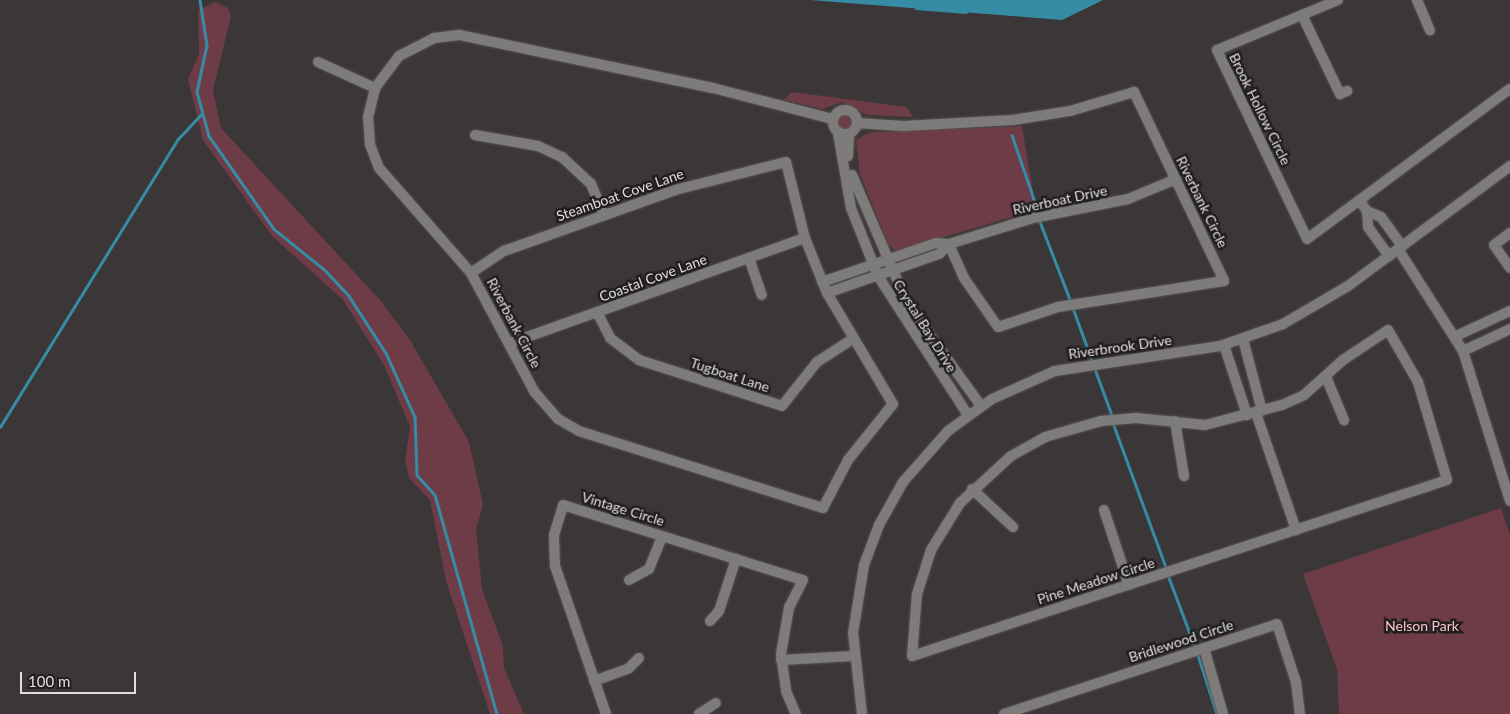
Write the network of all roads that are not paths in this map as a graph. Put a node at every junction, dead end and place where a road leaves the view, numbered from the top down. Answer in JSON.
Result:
{"nodes":[{"id":1,"x":1338,"y":0,"type":"edge"},
{"id":2,"x":1417,"y":0,"type":"edge"},
{"id":3,"x":1302,"y":15,"type":"junction"},
{"id":4,"x":1430,"y":30,"type":"dead end"},
{"id":5,"x":318,"y":62,"type":"dead end"},
{"id":6,"x":375,"y":88,"type":"junction"},
{"id":7,"x":1510,"y":89,"type":"edge"},
{"id":8,"x":1347,"y":91,"type":"dead end"},
{"id":9,"x":833,"y":119,"type":"junction"},
{"id":10,"x":857,"y":123,"type":"junction"},
{"id":11,"x":838,"y":132,"type":"junction"},
{"id":12,"x":849,"y":134,"type":"junction"},
{"id":13,"x":475,"y":135,"type":"dead end"},
{"id":14,"x":786,"y":162,"type":"joint"},
{"id":15,"x":1510,"y":166,"type":"edge"},
{"id":16,"x":1176,"y":179,"type":"junction"},
{"id":17,"x":1359,"y":200,"type":"junction"},
{"id":18,"x":1367,"y":212,"type":"junction"},
{"id":19,"x":604,"y":215,"type":"junction"},
{"id":20,"x":1510,"y":233,"type":"edge"},
{"id":21,"x":805,"y":238,"type":"junction"},
{"id":22,"x":949,"y":244,"type":"junction"},
{"id":23,"x":1396,"y":250,"type":"junction"},
{"id":24,"x":749,"y":258,"type":"junction"},
{"id":25,"x":885,"y":260,"type":"junction"},
{"id":26,"x":873,"y":264,"type":"junction"},
{"id":27,"x":1510,"y":268,"type":"edge"},
{"id":28,"x":890,"y":272,"type":"junction"},
{"id":29,"x":471,"y":273,"type":"junction"},
{"id":30,"x":878,"y":276,"type":"junction"},
{"id":31,"x":822,"y":282,"type":"junction"},
{"id":32,"x":827,"y":293,"type":"junction"},
{"id":33,"x":762,"y":296,"type":"dead end"},
{"id":34,"x":1510,"y":311,"type":"edge"},
{"id":35,"x":597,"y":312,"type":"junction"},
{"id":36,"x":1510,"y":329,"type":"edge"},
{"id":37,"x":1456,"y":336,"type":"junction"},
{"id":38,"x":1243,"y":339,"type":"junction"},
{"id":39,"x":851,"y":340,"type":"junction"},
{"id":40,"x":510,"y":344,"type":"junction"},
{"id":41,"x":1224,"y":345,"type":"junction"},
{"id":42,"x":1463,"y":351,"type":"junction"},
{"id":43,"x":1326,"y":377,"type":"junction"},
{"id":44,"x":1256,"y":390,"type":"junction"},
{"id":45,"x":1242,"y":393,"type":"junction"},
{"id":46,"x":981,"y":406,"type":"junction"},
{"id":47,"x":1255,"y":413,"type":"junction"},
{"id":48,"x":968,"y":415,"type":"junction"},
{"id":49,"x":1344,"y":420,"type":"dead end"},
{"id":50,"x":1176,"y":422,"type":"junction"},
{"id":51,"x":1184,"y":476,"type":"dead end"},
{"id":52,"x":972,"y":489,"type":"junction"},
{"id":53,"x":1510,"y":501,"type":"edge"},
{"id":54,"x":1104,"y":510,"type":"dead end"},
{"id":55,"x":1013,"y":527,"type":"dead end"},
{"id":56,"x":1296,"y":530,"type":"junction"},
{"id":57,"x":662,"y":536,"type":"junction"},
{"id":58,"x":736,"y":559,"type":"junction"},
{"id":59,"x":629,"y":580,"type":"dead end"},
{"id":60,"x":1129,"y":585,"type":"junction"},
{"id":61,"x":710,"y":622,"type":"dead end"},
{"id":62,"x":1204,"y":648,"type":"junction"},
{"id":63,"x":854,"y":656,"type":"junction"},
{"id":64,"x":639,"y":658,"type":"dead end"},
{"id":65,"x":781,"y":660,"type":"junction"},
{"id":66,"x":594,"y":681,"type":"junction"},
{"id":67,"x":716,"y":703,"type":"dead end"},
{"id":68,"x":606,"y":714,"type":"edge"},
{"id":69,"x":699,"y":714,"type":"edge"},
{"id":70,"x":796,"y":714,"type":"edge"},
{"id":71,"x":862,"y":714,"type":"edge"},
{"id":72,"x":1004,"y":714,"type":"edge"},
{"id":73,"x":1223,"y":714,"type":"edge"},
{"id":74,"x":1300,"y":714,"type":"edge"}],
"edges":[{"from":1,"to":3,"type":"street","name":"Brook Hollow Circle"},
{"from":2,"to":4,"type":"street"},
{"from":3,"to":8,"type":"street"},
{"from":3,"to":17,"type":"street","name":"Brook Hollow Circle"},
{"from":5,"to":6,"type":"street"},
{"from":6,"to":9,"type":"street","name":"Riverbank Circle"},
{"from":6,"to":29,"type":"street","name":"Riverbank Circle"},
{"from":7,"to":17,"type":"street","name":"Brook Hollow Circle"},
{"from":9,"to":10,"type":"street"},
{"from":9,"to":11,"type":"street","name":"Crystal Bay Drive"},
{"from":10,"to":12,"type":"street"},
{"from":10,"to":16,"type":"street","name":"Riverbank Circle"},
{"from":11,"to":12,"type":"street"},
{"from":11,"to":26,"type":"street","name":"Crystal Bay Drive"},
{"from":12,"to":25,"type":"street","name":"Crystal Bay Drive"},
{"from":13,"to":19,"type":"street"},
{"from":14,"to":19,"type":"street","name":"Steamboat Cove Lane"},
{"from":14,"to":21,"type":"street","name":"Riverbank Circle"},
{"from":15,"to":23,"type":"street","name":"Riverbrook Drive"},
{"from":16,"to":22,"type":"street","name":"Riverboat Drive"},
{"from":16,"to":22,"type":"street","name":"Riverbank Circle"},
{"from":17,"to":18,"type":"street"},
{"from":18,"to":23,"type":"street"},
{"from":18,"to":23,"type":"street"},
{"from":19,"to":29,"type":"street","name":"Steamboat Cove Lane"},
{"from":20,"to":27,"type":"street"},
{"from":21,"to":24,"type":"street","name":"Coastal Cove Lane"},
{"from":21,"to":31,"type":"street","name":"Riverbank Circle"},
{"from":22,"to":25,"type":"street"},
{"from":22,"to":28,"type":"street"},
{"from":23,"to":37,"type":"street"},
{"from":23,"to":38,"type":"street","name":"Riverbrook Drive"},
{"from":24,"to":33,"type":"street"},
{"from":24,"to":35,"type":"street","name":"Coastal Cove Lane"},
{"from":25,"to":26,"type":"street"},
{"from":25,"to":28,"type":"street","name":"Crystal Bay Drive"},
{"from":26,"to":30,"type":"street","name":"Crystal Bay Drive"},
{"from":26,"to":31,"type":"street"},
{"from":28,"to":30,"type":"street"},
{"from":28,"to":46,"type":"street","name":"Crystal Bay Drive"},
{"from":29,"to":40,"type":"street","name":"Riverbank Circle"},
{"from":30,"to":32,"type":"street"},
{"from":30,"to":48,"type":"street","name":"Crystal Bay Drive"},
{"from":31,"to":32,"type":"street","name":"Riverbank Circle"},
{"from":32,"to":39,"type":"street","name":"Riverbank Circle"},
{"from":34,"to":37,"type":"street"},
{"from":35,"to":39,"type":"street","name":"Tugboat Lane"},
{"from":35,"to":40,"type":"street","name":"Coastal Cove Lane"},
{"from":36,"to":42,"type":"street"},
{"from":37,"to":42,"type":"street"},
{"from":38,"to":41,"type":"street","name":"Riverbrook Drive"},
{"from":38,"to":44,"type":"street"},
{"from":39,"to":40,"type":"street","name":"Riverbank Circle"},
{"from":41,"to":45,"type":"street"},
{"from":41,"to":46,"type":"street","name":"Riverbrook Drive"},
{"from":42,"to":53,"type":"street"},
{"from":43,"to":47,"type":"street","name":"Pine Meadow Circle"},
{"from":43,"to":49,"type":"street"},
{"from":43,"to":56,"type":"street","name":"Pine Meadow Circle"},
{"from":44,"to":45,"type":"street"},
{"from":44,"to":47,"type":"street"},
{"from":45,"to":47,"type":"street"},
{"from":46,"to":48,"type":"street","name":"Riverbrook Drive"},
{"from":47,"to":50,"type":"street","name":"Pine Meadow Circle"},
{"from":47,"to":56,"type":"street"},
{"from":48,"to":63,"type":"street","name":"Riverbrook Drive"},
{"from":50,"to":51,"type":"street"},
{"from":50,"to":52,"type":"street","name":"Pine Meadow Circle"},
{"from":52,"to":55,"type":"street"},
{"from":52,"to":60,"type":"street","name":"Pine Meadow Circle"},
{"from":54,"to":60,"type":"street"},
{"from":56,"to":60,"type":"street","name":"Pine Meadow Circle"},
{"from":57,"to":58,"type":"street","name":"Vintage Circle"},
{"from":57,"to":59,"type":"street"},
{"from":57,"to":66,"type":"street","name":"Vintage Circle"},
{"from":58,"to":61,"type":"street"},
{"from":58,"to":65,"type":"street","name":"Vintage Circle"},
{"from":62,"to":72,"type":"street","name":"Bridlewood Circle"},
{"from":62,"to":73,"type":"street"},
{"from":62,"to":74,"type":"street","name":"Bridlewood Circle"},
{"from":63,"to":65,"type":"street"},
{"from":63,"to":71,"type":"street","name":"Riverbrook Drive"},
{"from":64,"to":66,"type":"street"},
{"from":65,"to":70,"type":"street","name":"Vintage Circle"},
{"from":66,"to":68,"type":"street","name":"Vintage Circle"},
{"from":67,"to":69,"type":"street"}]}
